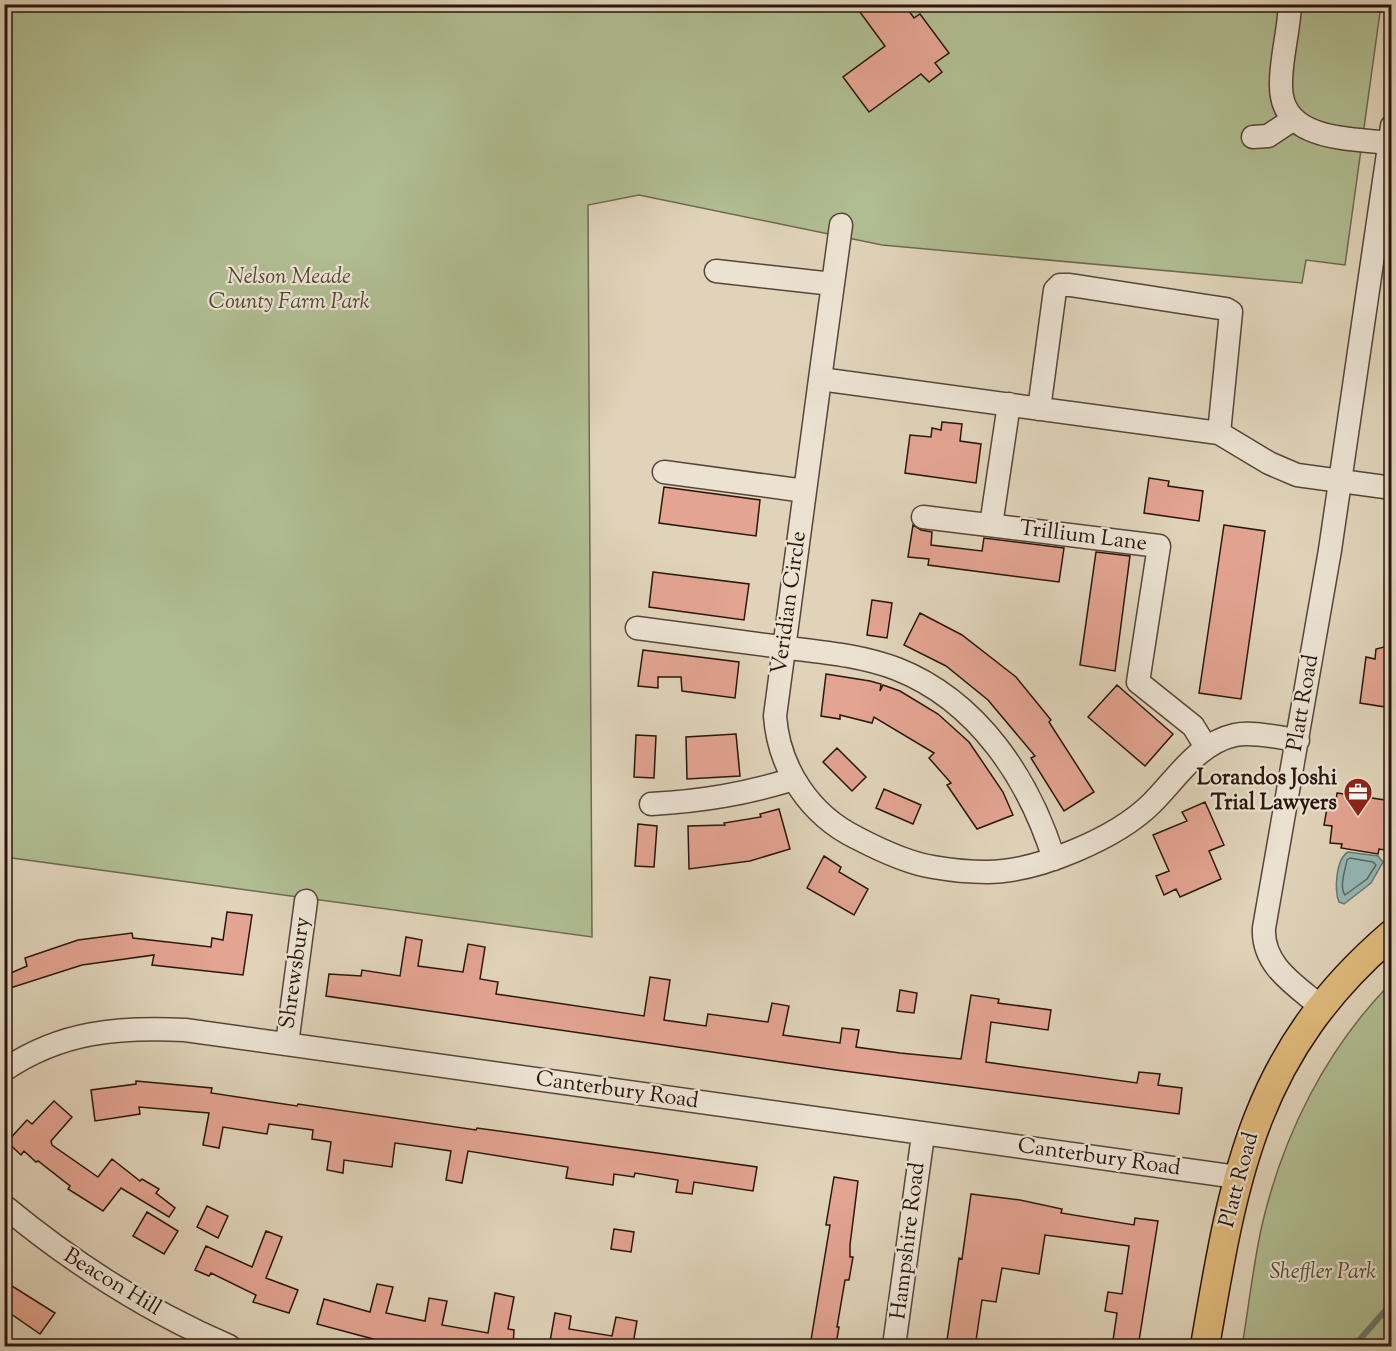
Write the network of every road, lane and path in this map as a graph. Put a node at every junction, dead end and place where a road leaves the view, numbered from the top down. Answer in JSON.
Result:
{"nodes":[{"id":1,"x":1290,"y":4,"type":"edge"},
{"id":2,"x":1292,"y":120,"type":"junction"},
{"id":3,"x":1390,"y":134,"type":"edge"},
{"id":4,"x":1253,"y":137,"type":"dead end"},
{"id":5,"x":842,"y":225,"type":"dead end"},
{"id":6,"x":1382,"y":265,"type":"edge"},
{"id":7,"x":716,"y":271,"type":"dead end"},
{"id":8,"x":833,"y":284,"type":"junction"},
{"id":9,"x":820,"y":379,"type":"junction"},
{"id":10,"x":1009,"y":404,"type":"junction"},
{"id":11,"x":1039,"y":409,"type":"junction"},
{"id":12,"x":1219,"y":433,"type":"junction"},
{"id":13,"x":664,"y":472,"type":"dead end"},
{"id":14,"x":1339,"y":482,"type":"junction"},
{"id":15,"x":1392,"y":488,"type":"edge"},
{"id":16,"x":805,"y":491,"type":"junction"},
{"id":17,"x":924,"y":517,"type":"dead end"},
{"id":18,"x":991,"y":525,"type":"junction"},
{"id":19,"x":637,"y":628,"type":"dead end"},
{"id":20,"x":783,"y":647,"type":"junction"},
{"id":21,"x":1298,"y":740,"type":"junction"},
{"id":22,"x":1206,"y":747,"type":"junction"},
{"id":23,"x":794,"y":779,"type":"junction"},
{"id":24,"x":651,"y":804,"type":"dead end"},
{"id":25,"x":1054,"y":859,"type":"junction"},
{"id":26,"x":306,"y":901,"type":"dead end"},
{"id":27,"x":1392,"y":934,"type":"edge"},
{"id":28,"x":1320,"y":1006,"type":"junction"},
{"id":29,"x":287,"y":1044,"type":"junction"},
{"id":30,"x":4,"y":1070,"type":"edge"},
{"id":31,"x":923,"y":1135,"type":"junction"},
{"id":32,"x":1237,"y":1177,"type":"junction"},
{"id":33,"x":4,"y":1206,"type":"edge"},
{"id":34,"x":229,"y":1347,"type":"edge"},
{"id":35,"x":894,"y":1347,"type":"edge"},
{"id":36,"x":1205,"y":1347,"type":"edge"}],
"edges":[{"from":1,"to":2,"type":"street"},
{"from":2,"to":3,"type":"street"},
{"from":2,"to":4,"type":"street"},
{"from":3,"to":6,"type":"street","name":"Platt Road"},
{"from":5,"to":8,"type":"street","name":"Veridian Circle"},
{"from":6,"to":14,"type":"street","name":"Platt Road"},
{"from":7,"to":8,"type":"street"},
{"from":8,"to":9,"type":"street","name":"Veridian Circle"},
{"from":9,"to":10,"type":"street"},
{"from":9,"to":16,"type":"street","name":"Veridian Circle"},
{"from":10,"to":11,"type":"street"},
{"from":10,"to":18,"type":"street","name":"Trillium Lane"},
{"from":11,"to":12,"type":"street"},
{"from":11,"to":12,"type":"street"},
{"from":12,"to":14,"type":"street"},
{"from":13,"to":16,"type":"street"},
{"from":14,"to":15,"type":"street"},
{"from":14,"to":21,"type":"street","name":"Platt Road"},
{"from":16,"to":20,"type":"street","name":"Veridian Circle"},
{"from":17,"to":18,"type":"street","name":"Trillium Lane"},
{"from":18,"to":22,"type":"street","name":"Trillium Lane"},
{"from":19,"to":20,"type":"street"},
{"from":20,"to":23,"type":"street","name":"Veridian Circle"},
{"from":20,"to":25,"type":"street"},
{"from":21,"to":22,"type":"street","name":"Veridian Circle"},
{"from":21,"to":28,"type":"street","name":"Platt Road"},
{"from":22,"to":25,"type":"street","name":"Veridian Circle"},
{"from":23,"to":24,"type":"street"},
{"from":23,"to":25,"type":"street","name":"Veridian Circle"},
{"from":26,"to":29,"type":"street","name":"Shrewsbury"},
{"from":27,"to":28,"type":"main road"},
{"from":28,"to":32,"type":"main road","name":"Platt Road"},
{"from":29,"to":30,"type":"street","name":"Canterbury Road"},
{"from":29,"to":31,"type":"street","name":"Canterbury Road"},
{"from":31,"to":32,"type":"street","name":"Canterbury Road"},
{"from":31,"to":35,"type":"street","name":"Hampshire Road"},
{"from":32,"to":36,"type":"main road","name":"Platt Road"},
{"from":33,"to":34,"type":"street","name":"Beacon Hill"}]}
